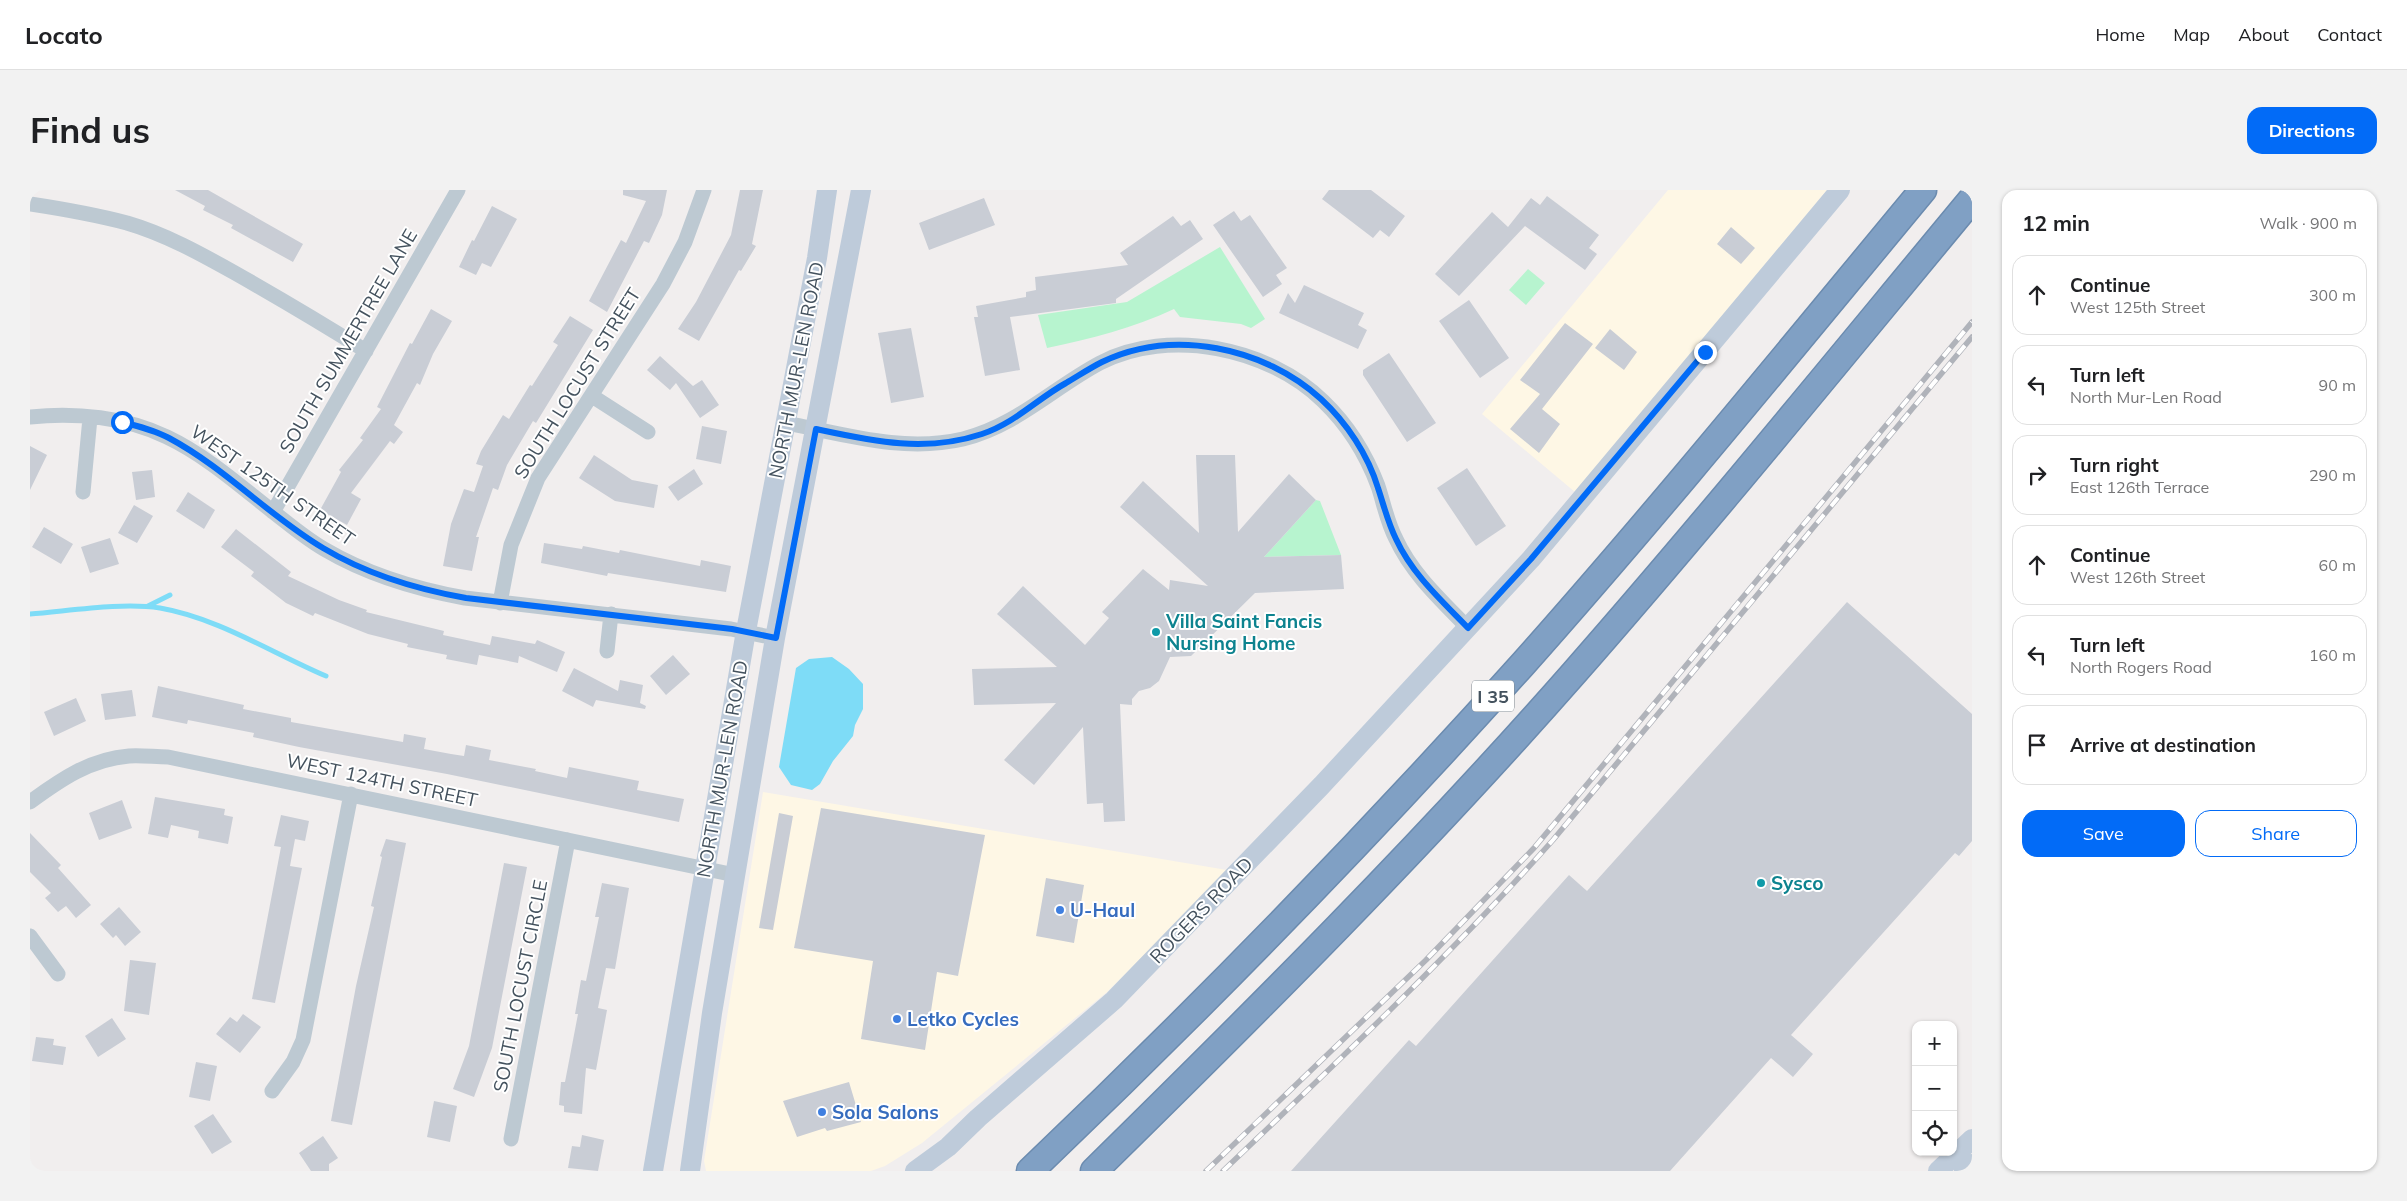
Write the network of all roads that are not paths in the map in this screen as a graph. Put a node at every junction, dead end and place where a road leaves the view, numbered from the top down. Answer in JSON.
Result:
{"nodes":[{"id":1,"x":458,"y":190,"type":"edge"},
{"id":2,"x":704,"y":190,"type":"edge"},
{"id":3,"x":827,"y":190,"type":"edge"},
{"id":4,"x":861,"y":190,"type":"edge"},
{"id":5,"x":1840,"y":190,"type":"edge"},
{"id":6,"x":1923,"y":190,"type":"edge"},
{"id":7,"x":1972,"y":199,"type":"edge"},
{"id":8,"x":30,"y":204,"type":"edge"},
{"id":9,"x":366,"y":351,"type":"junction"},
{"id":10,"x":592,"y":396,"type":"junction"},
{"id":11,"x":30,"y":417,"type":"edge"},
{"id":12,"x":90,"y":418,"type":"junction"},
{"id":13,"x":786,"y":423,"type":"junction"},
{"id":14,"x":816,"y":429,"type":"junction"},
{"id":15,"x":648,"y":432,"type":"dead end"},
{"id":16,"x":82,"y":492,"type":"dead end"},
{"id":17,"x":273,"y":512,"type":"junction"},
{"id":18,"x":500,"y":603,"type":"junction"},
{"id":19,"x":611,"y":614,"type":"junction"},
{"id":20,"x":1468,"y":628,"type":"junction"},
{"id":21,"x":746,"y":632,"type":"junction"},
{"id":22,"x":776,"y":638,"type":"junction"},
{"id":23,"x":607,"y":652,"type":"dead end"},
{"id":24,"x":351,"y":794,"type":"junction"},
{"id":25,"x":30,"y":802,"type":"edge"},
{"id":26,"x":568,"y":840,"type":"junction"},
{"id":27,"x":705,"y":869,"type":"junction"},
{"id":28,"x":735,"y":875,"type":"junction"},
{"id":29,"x":30,"y":936,"type":"edge"},
{"id":30,"x":58,"y":974,"type":"dead end"},
{"id":31,"x":272,"y":1091,"type":"dead end"},
{"id":32,"x":511,"y":1139,"type":"dead end"},
{"id":33,"x":1972,"y":1140,"type":"edge"},
{"id":34,"x":1972,"y":1164,"type":"edge"},
{"id":35,"x":653,"y":1171,"type":"edge"},
{"id":36,"x":690,"y":1171,"type":"edge"},
{"id":37,"x":915,"y":1171,"type":"edge"},
{"id":38,"x":1030,"y":1171,"type":"edge"},
{"id":39,"x":1094,"y":1171,"type":"edge"},
{"id":40,"x":1938,"y":1171,"type":"edge"},
{"id":41,"x":1964,"y":1171,"type":"edge"}],
"edges":[{"from":1,"to":9,"type":"street","name":"SOUTH SUMMERTREE LANE"},
{"from":2,"to":10,"type":"street","name":"SOUTH LOCUST STREET"},
{"from":3,"to":13,"type":"main road","name":"NORTH MUR-LEN ROAD"},
{"from":4,"to":14,"type":"main road","name":"NORTH MUR-LEN ROAD"},
{"from":5,"to":20,"type":"main road","name":"ROGERS ROAD"},
{"from":6,"to":38,"type":"highway","number":"I 35"},
{"from":7,"to":39,"type":"highway","number":"I 35"},
{"from":8,"to":9,"type":"street"},
{"from":9,"to":17,"type":"street","name":"SOUTH SUMMERTREE LANE"},
{"from":10,"to":15,"type":"street"},
{"from":10,"to":18,"type":"street","name":"SOUTH LOCUST STREET"},
{"from":11,"to":12,"type":"street","name":"WEST 125TH STREET"},
{"from":12,"to":16,"type":"street"},
{"from":12,"to":17,"type":"street","name":"WEST 125TH STREET"},
{"from":13,"to":14,"type":"street"},
{"from":13,"to":21,"type":"main road","name":"NORTH MUR-LEN ROAD"},
{"from":14,"to":20,"type":"street"},
{"from":14,"to":22,"type":"main road","name":"NORTH MUR-LEN ROAD"},
{"from":17,"to":18,"type":"street","name":"WEST 125TH STREET"},
{"from":18,"to":19,"type":"street","name":"WEST 125TH STREET"},
{"from":19,"to":21,"type":"street","name":"WEST 125TH STREET"},
{"from":19,"to":23,"type":"street"},
{"from":20,"to":37,"type":"main road","name":"ROGERS ROAD"},
{"from":21,"to":22,"type":"street","name":"WEST 125TH STREET"},
{"from":21,"to":27,"type":"main road","name":"NORTH MUR-LEN ROAD"},
{"from":22,"to":28,"type":"main road","name":"NORTH MUR-LEN ROAD"},
{"from":24,"to":25,"type":"street","name":"WEST 124TH STREET"},
{"from":24,"to":26,"type":"street","name":"WEST 124TH STREET"},
{"from":24,"to":31,"type":"street"},
{"from":26,"to":27,"type":"street","name":"WEST 124TH STREET"},
{"from":26,"to":32,"type":"street","name":"SOUTH LOCUST CIRCLE"},
{"from":27,"to":28,"type":"street","name":"WEST 124TH STREET"},
{"from":27,"to":35,"type":"main road","name":"NORTH MUR-LEN ROAD"},
{"from":28,"to":36,"type":"main road","name":"NORTH MUR-LEN ROAD"},
{"from":29,"to":30,"type":"street"},
{"from":33,"to":40,"type":"main road"},
{"from":34,"to":41,"type":"main road"}]}
